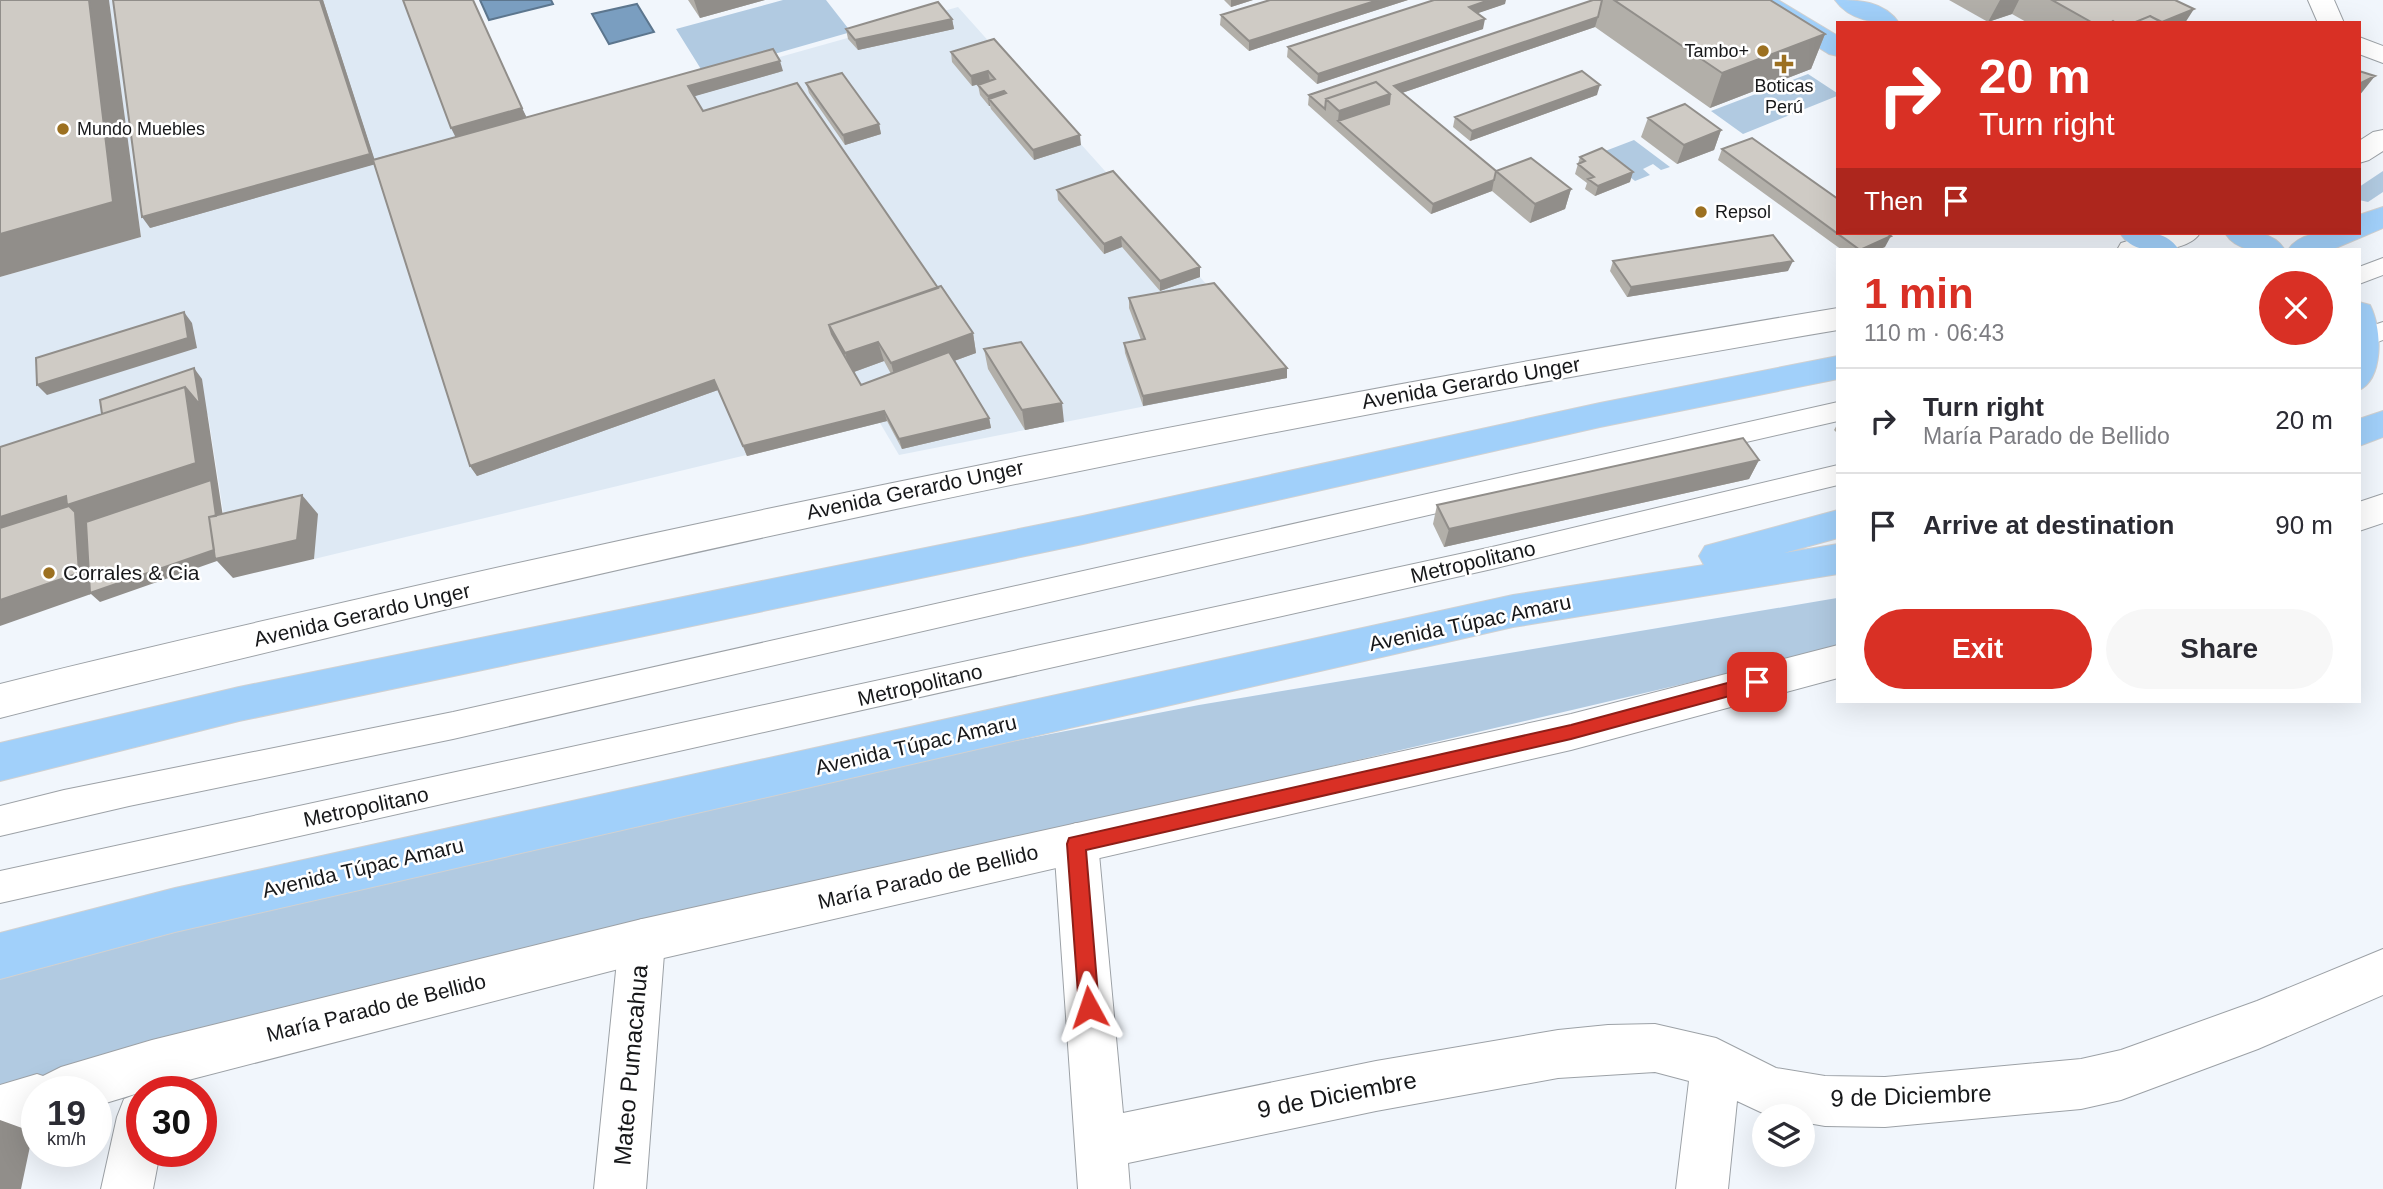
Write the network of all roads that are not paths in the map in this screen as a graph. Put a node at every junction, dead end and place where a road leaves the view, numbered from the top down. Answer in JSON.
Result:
{"nodes":[{"id":1,"x":1760,"y":0,"type":"edge"},
{"id":2,"x":1847,"y":0,"type":"edge"},
{"id":3,"x":2321,"y":0,"type":"edge"},
{"id":4,"x":1883,"y":21,"type":"edge"},
{"id":5,"x":2330,"y":21,"type":"edge"},
{"id":6,"x":2361,"y":46,"type":"edge"},
{"id":7,"x":1836,"y":47,"type":"edge"},
{"id":8,"x":2383,"y":55,"type":"edge"},
{"id":9,"x":2383,"y":138,"type":"edge"},
{"id":10,"x":2361,"y":153,"type":"edge"},
{"id":11,"x":2383,"y":216,"type":"edge"},
{"id":12,"x":2361,"y":226,"type":"edge"},
{"id":13,"x":2178,"y":235,"type":"edge"},
{"id":14,"x":2244,"y":235,"type":"edge"},
{"id":15,"x":2341,"y":235,"type":"edge"},
{"id":16,"x":2146,"y":244,"type":"edge"},
{"id":17,"x":2266,"y":248,"type":"edge"},
{"id":18,"x":2307,"y":248,"type":"edge"},
{"id":19,"x":2383,"y":266,"type":"edge"},
{"id":20,"x":2361,"y":275,"type":"edge"},
{"id":21,"x":1836,"y":319,"type":"edge"},
{"id":22,"x":2370,"y":336,"type":"edge"},
{"id":23,"x":1836,"y":367,"type":"edge"},
{"id":24,"x":2361,"y":376,"type":"edge"},
{"id":25,"x":1836,"y":411,"type":"edge"},
{"id":26,"x":2383,"y":423,"type":"edge"},
{"id":27,"x":2361,"y":432,"type":"edge"},
{"id":28,"x":1836,"y":475,"type":"edge"},
{"id":29,"x":2383,"y":508,"type":"edge"},
{"id":30,"x":2361,"y":516,"type":"edge"},
{"id":31,"x":1836,"y":525,"type":"edge"},
{"id":32,"x":1836,"y":559,"type":"edge"},
{"id":33,"x":1513,"y":611,"type":"junction"},
{"id":34,"x":1836,"y":662,"type":"edge"},
{"id":35,"x":0,"y":701,"type":"edge"},
{"id":36,"x":0,"y":762,"type":"edge"},
{"id":37,"x":0,"y":821,"type":"edge"},
{"id":38,"x":1076,"y":844,"type":"junction"},
{"id":39,"x":0,"y":887,"type":"edge"},
{"id":40,"x":642,"y":941,"type":"junction"},
{"id":41,"x":0,"y":956,"type":"edge"},
{"id":42,"x":2383,"y":972,"type":"edge"},
{"id":43,"x":1716,"y":1063,"type":"junction"},
{"id":44,"x":157,"y":1076,"type":"edge"},
{"id":45,"x":21,"y":1104,"type":"edge"},
{"id":46,"x":0,"y":1110,"type":"edge"},
{"id":47,"x":1102,"y":1166,"type":"edge"},
{"id":48,"x":132,"y":1167,"type":"edge"},
{"id":49,"x":127,"y":1189,"type":"edge"},
{"id":50,"x":620,"y":1189,"type":"edge"},
{"id":51,"x":1702,"y":1189,"type":"edge"}],
"edges":[{"from":1,"to":7,"type":"main road"},
{"from":2,"to":4,"type":"main road"},
{"from":3,"to":5,"type":"street"},
{"from":6,"to":8,"type":"street"},
{"from":9,"to":10,"type":"street"},
{"from":11,"to":12,"type":"main road"},
{"from":13,"to":16,"type":"street"},
{"from":14,"to":17,"type":"main road"},
{"from":15,"to":18,"type":"main road"},
{"from":19,"to":20,"type":"lane"},
{"from":21,"to":35,"type":"street","name":"Avenida Gerardo Unger"},
{"from":22,"to":24,"type":"main road"},
{"from":23,"to":36,"type":"main road"},
{"from":25,"to":37,"type":"lane"},
{"from":26,"to":27,"type":"main road"},
{"from":28,"to":39,"type":"lane","name":"Metropolitano"},
{"from":29,"to":30,"type":"street"},
{"from":31,"to":33,"type":"main road"},
{"from":32,"to":33,"type":"main road","name":"Avenida Túpac Amaru"},
{"from":33,"to":41,"type":"main road","name":"Avenida Túpac Amaru"},
{"from":34,"to":38,"type":"street","name":"María Parado de Bellido"},
{"from":38,"to":40,"type":"street","name":"María Parado de Bellido"},
{"from":38,"to":47,"type":"street"},
{"from":40,"to":44,"type":"street","name":"María Parado de Bellido"},
{"from":40,"to":50,"type":"street","name":"Mateo Pumacahua"},
{"from":42,"to":43,"type":"street","name":"9 de Diciembre"},
{"from":43,"to":47,"type":"street","name":"9 de Diciembre"},
{"from":43,"to":51,"type":"street"},
{"from":45,"to":46,"type":"street"},
{"from":48,"to":49,"type":"street"}]}
